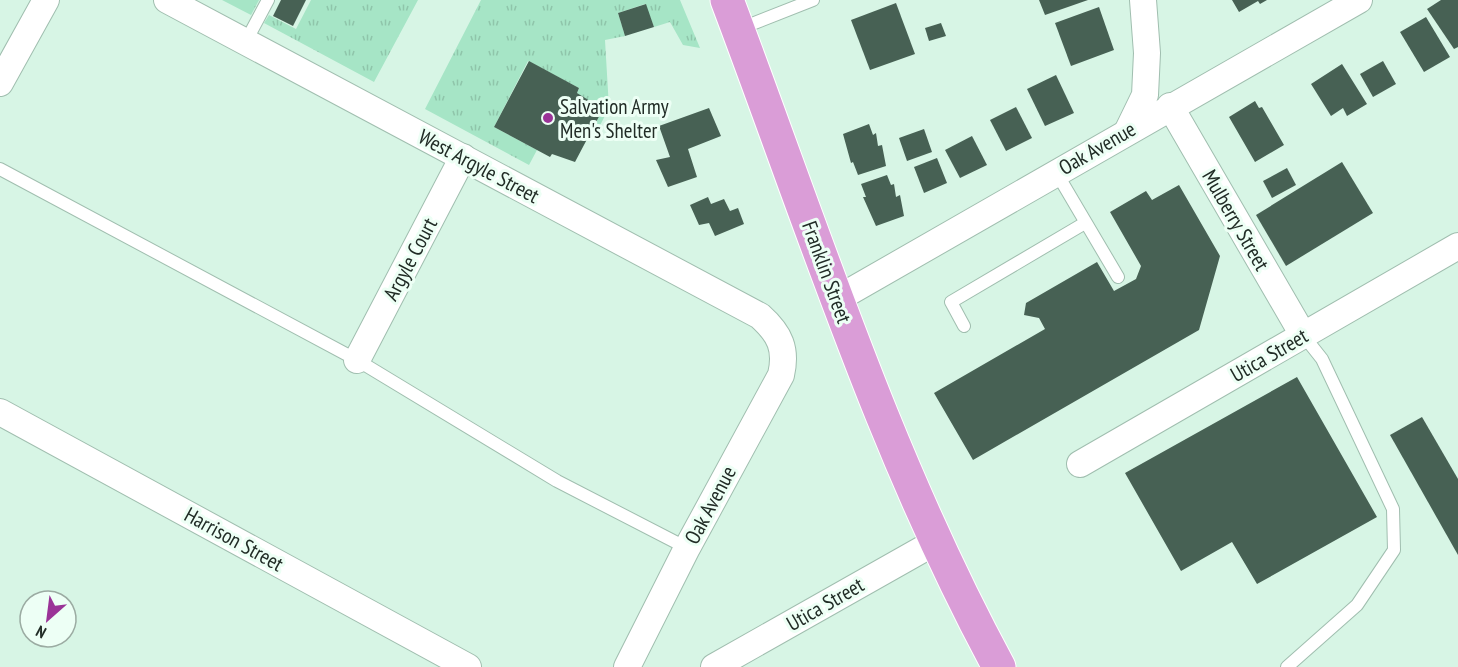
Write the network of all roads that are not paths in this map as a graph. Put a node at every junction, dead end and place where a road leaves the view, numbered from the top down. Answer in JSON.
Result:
{"nodes":[{"id":1,"x":46,"y":0,"type":"edge"},
{"id":2,"x":167,"y":0,"type":"edge"},
{"id":3,"x":268,"y":0,"type":"edge"},
{"id":4,"x":813,"y":0,"type":"edge"},
{"id":5,"x":1143,"y":0,"type":"edge"},
{"id":6,"x":1359,"y":0,"type":"edge"},
{"id":7,"x":732,"y":15,"type":"edge"},
{"id":8,"x":245,"y":43,"type":"junction"},
{"id":9,"x":0,"y":83,"type":"edge"},
{"id":10,"x":1170,"y":106,"type":"junction"},
{"id":11,"x":1128,"y":130,"type":"junction"},
{"id":12,"x":463,"y":158,"type":"junction"},
{"id":13,"x":0,"y":169,"type":"edge"},
{"id":14,"x":1056,"y":172,"type":"junction"},
{"id":15,"x":1085,"y":223,"type":"junction"},
{"id":16,"x":1458,"y":246,"type":"edge"},
{"id":17,"x":1118,"y":277,"type":"dead end"},
{"id":18,"x":837,"y":299,"type":"junction"},
{"id":19,"x":964,"y":326,"type":"dead end"},
{"id":20,"x":1303,"y":335,"type":"junction"},
{"id":21,"x":782,"y":342,"type":"joint"},
{"id":22,"x":357,"y":360,"type":"junction"},
{"id":23,"x":0,"y":412,"type":"edge"},
{"id":24,"x":1080,"y":464,"type":"dead end"},
{"id":25,"x":937,"y":541,"type":"junction"},
{"id":26,"x":687,"y":548,"type":"junction"},
{"id":27,"x":468,"y":667,"type":"edge"},
{"id":28,"x":627,"y":667,"type":"edge"},
{"id":29,"x":714,"y":667,"type":"edge"},
{"id":30,"x":999,"y":667,"type":"edge"},
{"id":31,"x":1287,"y":667,"type":"edge"}],
"edges":[{"from":1,"to":9,"type":"street"},
{"from":2,"to":8,"type":"street","name":"West Argyle Street"},
{"from":3,"to":8,"type":"lane"},
{"from":4,"to":7,"type":"lane"},
{"from":5,"to":11,"type":"street"},
{"from":6,"to":10,"type":"street","name":"Oak Avenue"},
{"from":7,"to":18,"type":"main road","name":"Franklin Street"},
{"from":8,"to":12,"type":"street","name":"West Argyle Street"},
{"from":10,"to":11,"type":"street","name":"Oak Avenue"},
{"from":10,"to":20,"type":"street","name":"Mulberry Street"},
{"from":11,"to":14,"type":"street","name":"Oak Avenue"},
{"from":12,"to":21,"type":"street","name":"West Argyle Street"},
{"from":12,"to":22,"type":"street","name":"Argyle Court"},
{"from":13,"to":22,"type":"lane"},
{"from":14,"to":15,"type":"lane"},
{"from":14,"to":18,"type":"street","name":"Oak Avenue"},
{"from":15,"to":17,"type":"lane"},
{"from":15,"to":19,"type":"lane"},
{"from":16,"to":20,"type":"street","name":"Utica Street"},
{"from":18,"to":25,"type":"main road","name":"Franklin Street"},
{"from":20,"to":24,"type":"street","name":"Utica Street"},
{"from":20,"to":31,"type":"lane"},
{"from":21,"to":26,"type":"street","name":"Oak Avenue"},
{"from":22,"to":26,"type":"lane"},
{"from":23,"to":27,"type":"street","name":"Harrison Street"},
{"from":25,"to":29,"type":"street","name":"Utica Street"},
{"from":25,"to":30,"type":"main road","name":"Franklin Street"},
{"from":26,"to":28,"type":"street","name":"Oak Avenue"}]}
